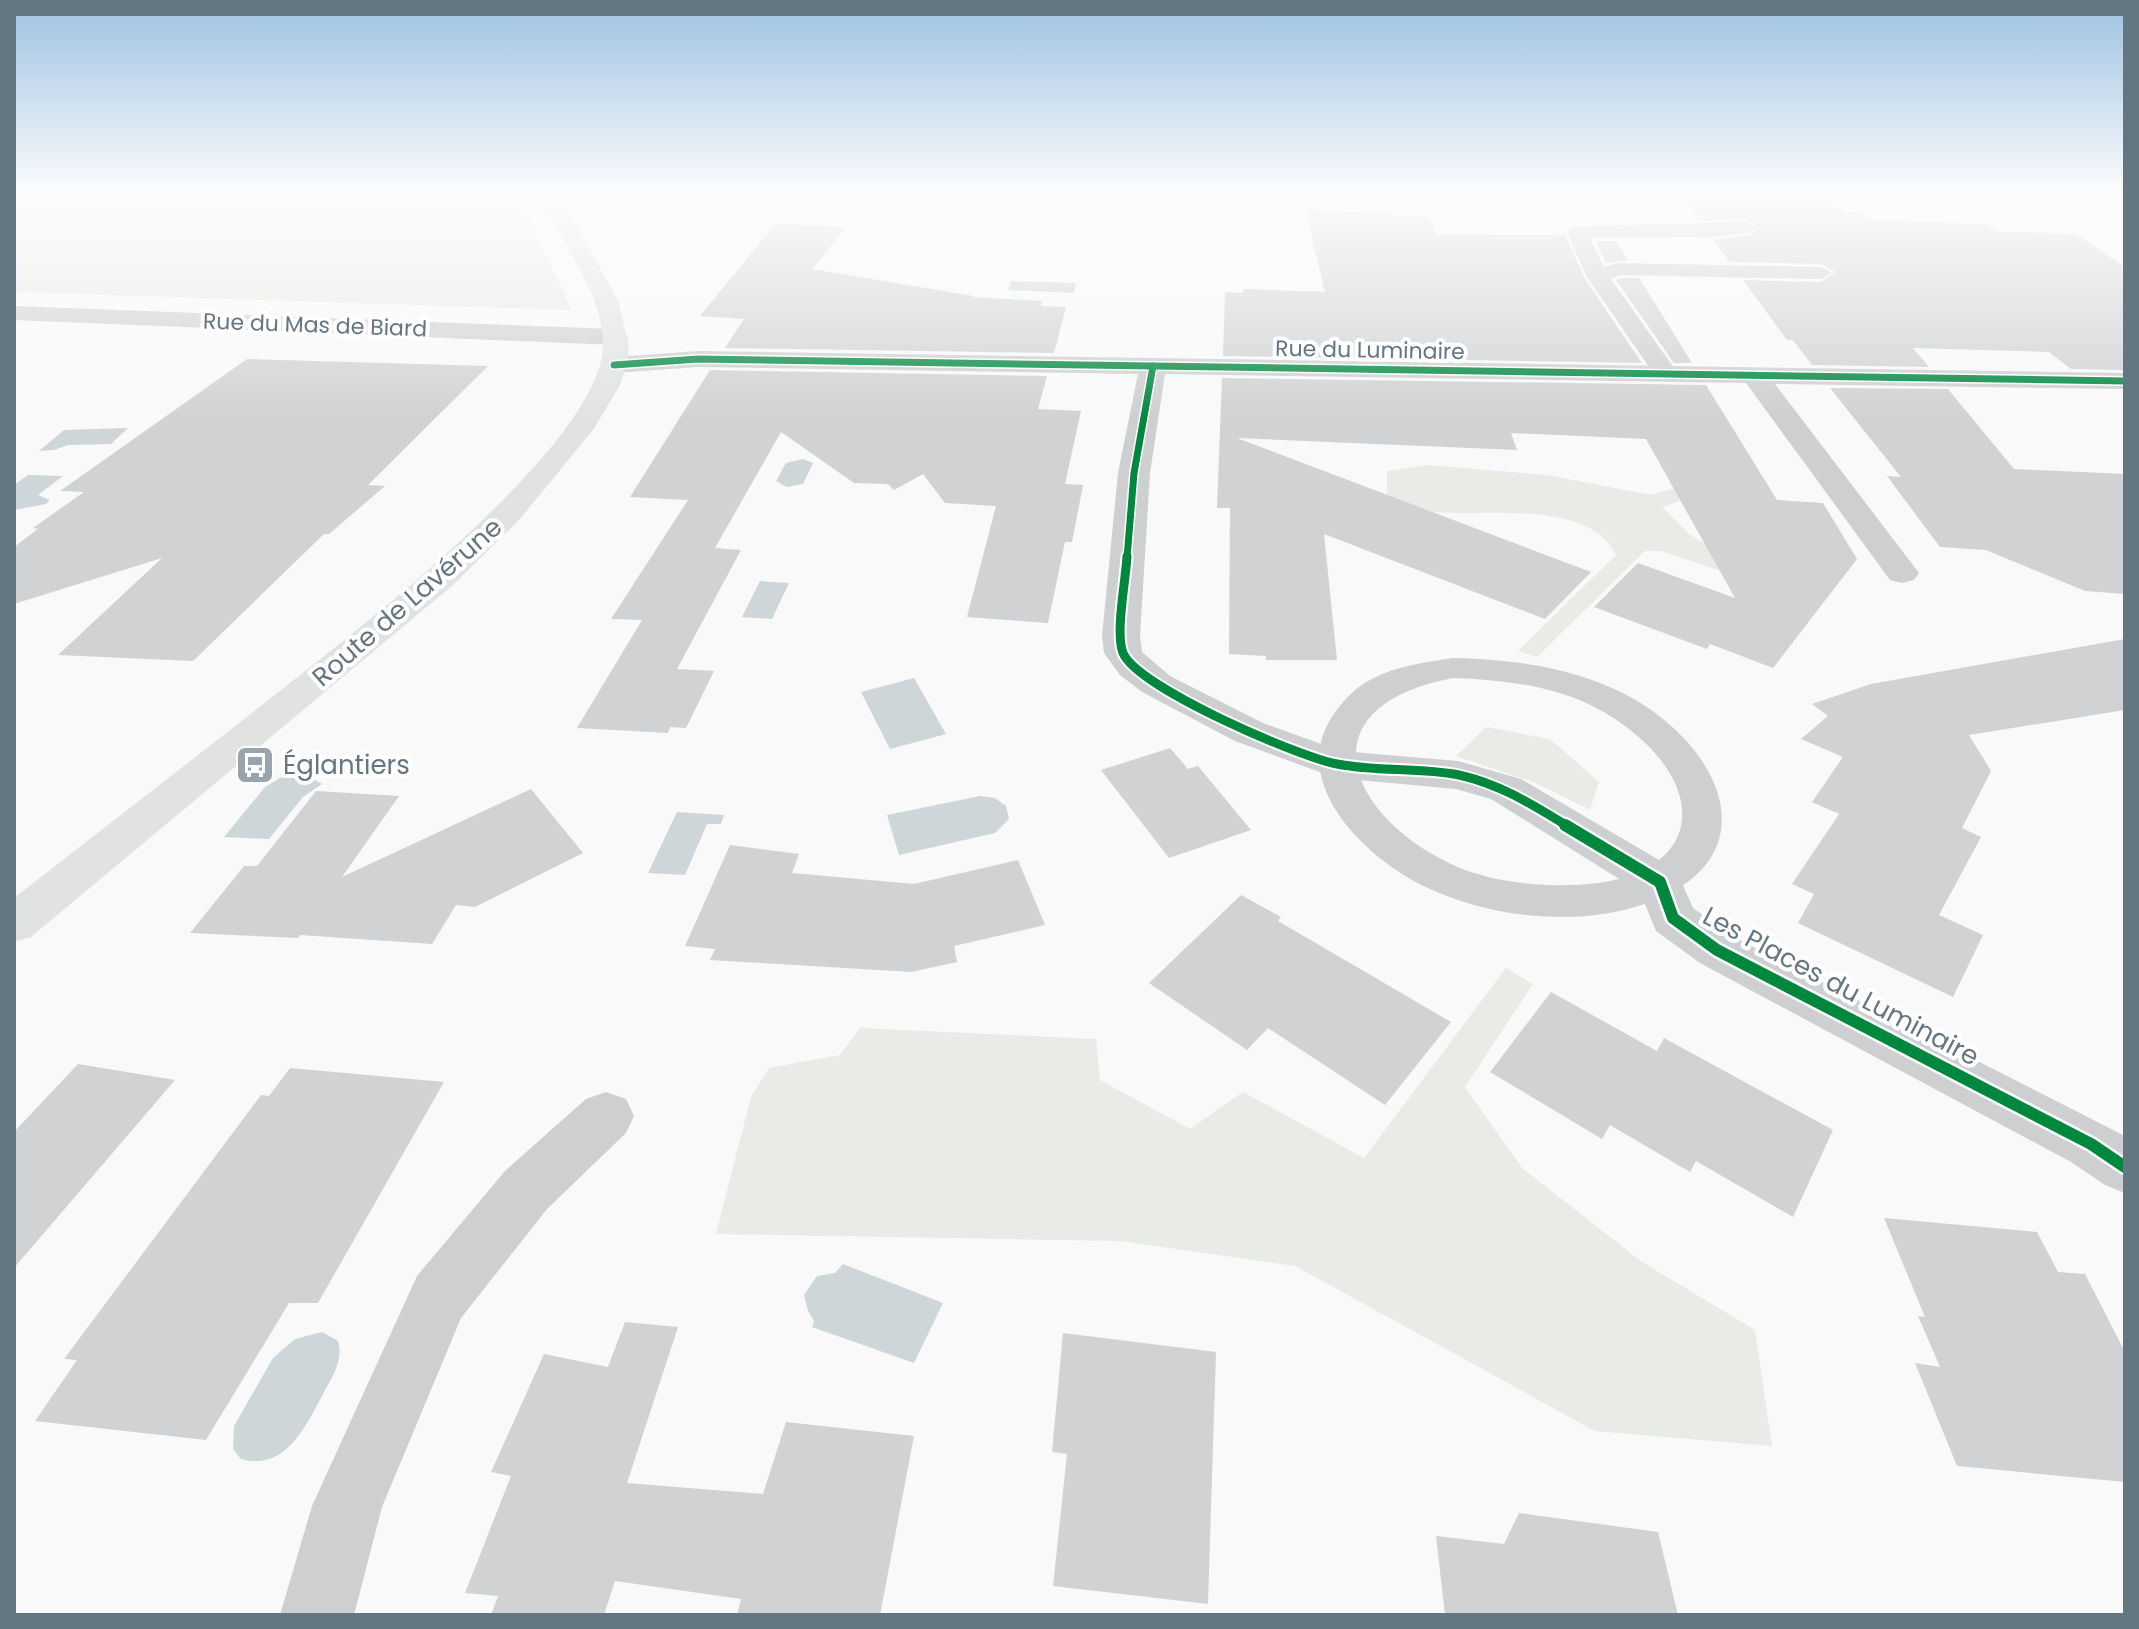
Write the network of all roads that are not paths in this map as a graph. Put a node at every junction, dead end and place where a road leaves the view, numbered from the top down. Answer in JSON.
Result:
{"nodes":[{"id":1,"x":589,"y":267,"type":"edge"},
{"id":2,"x":1593,"y":267,"type":"edge"},
{"id":3,"x":1821,"y":273,"type":"dead end"},
{"id":4,"x":1598,"y":277,"type":"junction"},
{"id":5,"x":14,"y":313,"type":"edge"},
{"id":6,"x":66,"y":315,"type":"junction"},
{"id":7,"x":27,"y":337,"type":"dead end"},
{"id":8,"x":614,"y":351,"type":"junction"},
{"id":9,"x":1153,"y":366,"type":"junction"},
{"id":10,"x":1667,"y":375,"type":"junction"},
{"id":11,"x":1755,"y":376,"type":"junction"},
{"id":12,"x":2125,"y":381,"type":"edge"},
{"id":13,"x":1902,"y":573,"type":"dead end"},
{"id":14,"x":1336,"y":764,"type":"junction"},
{"id":15,"x":1660,"y":882,"type":"junction"},
{"id":16,"x":14,"y":924,"type":"edge"},
{"id":17,"x":606,"y":1116,"type":"dead end"},
{"id":18,"x":2125,"y":1167,"type":"edge"},
{"id":19,"x":317,"y":1615,"type":"edge"}],
"edges":[{"from":1,"to":8,"type":"street"},
{"from":2,"to":4,"type":"lane"},
{"from":3,"to":4,"type":"lane"},
{"from":4,"to":10,"type":"lane"},
{"from":5,"to":6,"type":"street","name":"Rue du Mas de Biard"},
{"from":6,"to":7,"type":"street"},
{"from":6,"to":8,"type":"street","name":"Rue du Mas de Biard"},
{"from":8,"to":9,"type":"street","name":"Rue du Luminaire"},
{"from":8,"to":16,"type":"street","name":"Route de Lavérune"},
{"from":9,"to":10,"type":"street","name":"Rue du Luminaire"},
{"from":9,"to":14,"type":"street"},
{"from":10,"to":11,"type":"street","name":"Rue du Luminaire"},
{"from":11,"to":12,"type":"street","name":"Rue du Luminaire"},
{"from":11,"to":13,"type":"street"},
{"from":14,"to":15,"type":"street"},
{"from":14,"to":15,"type":"lane"},
{"from":14,"to":15,"type":"lane"},
{"from":15,"to":18,"type":"street","name":"Les Places du Luminaire"},
{"from":17,"to":19,"type":"street"}]}
